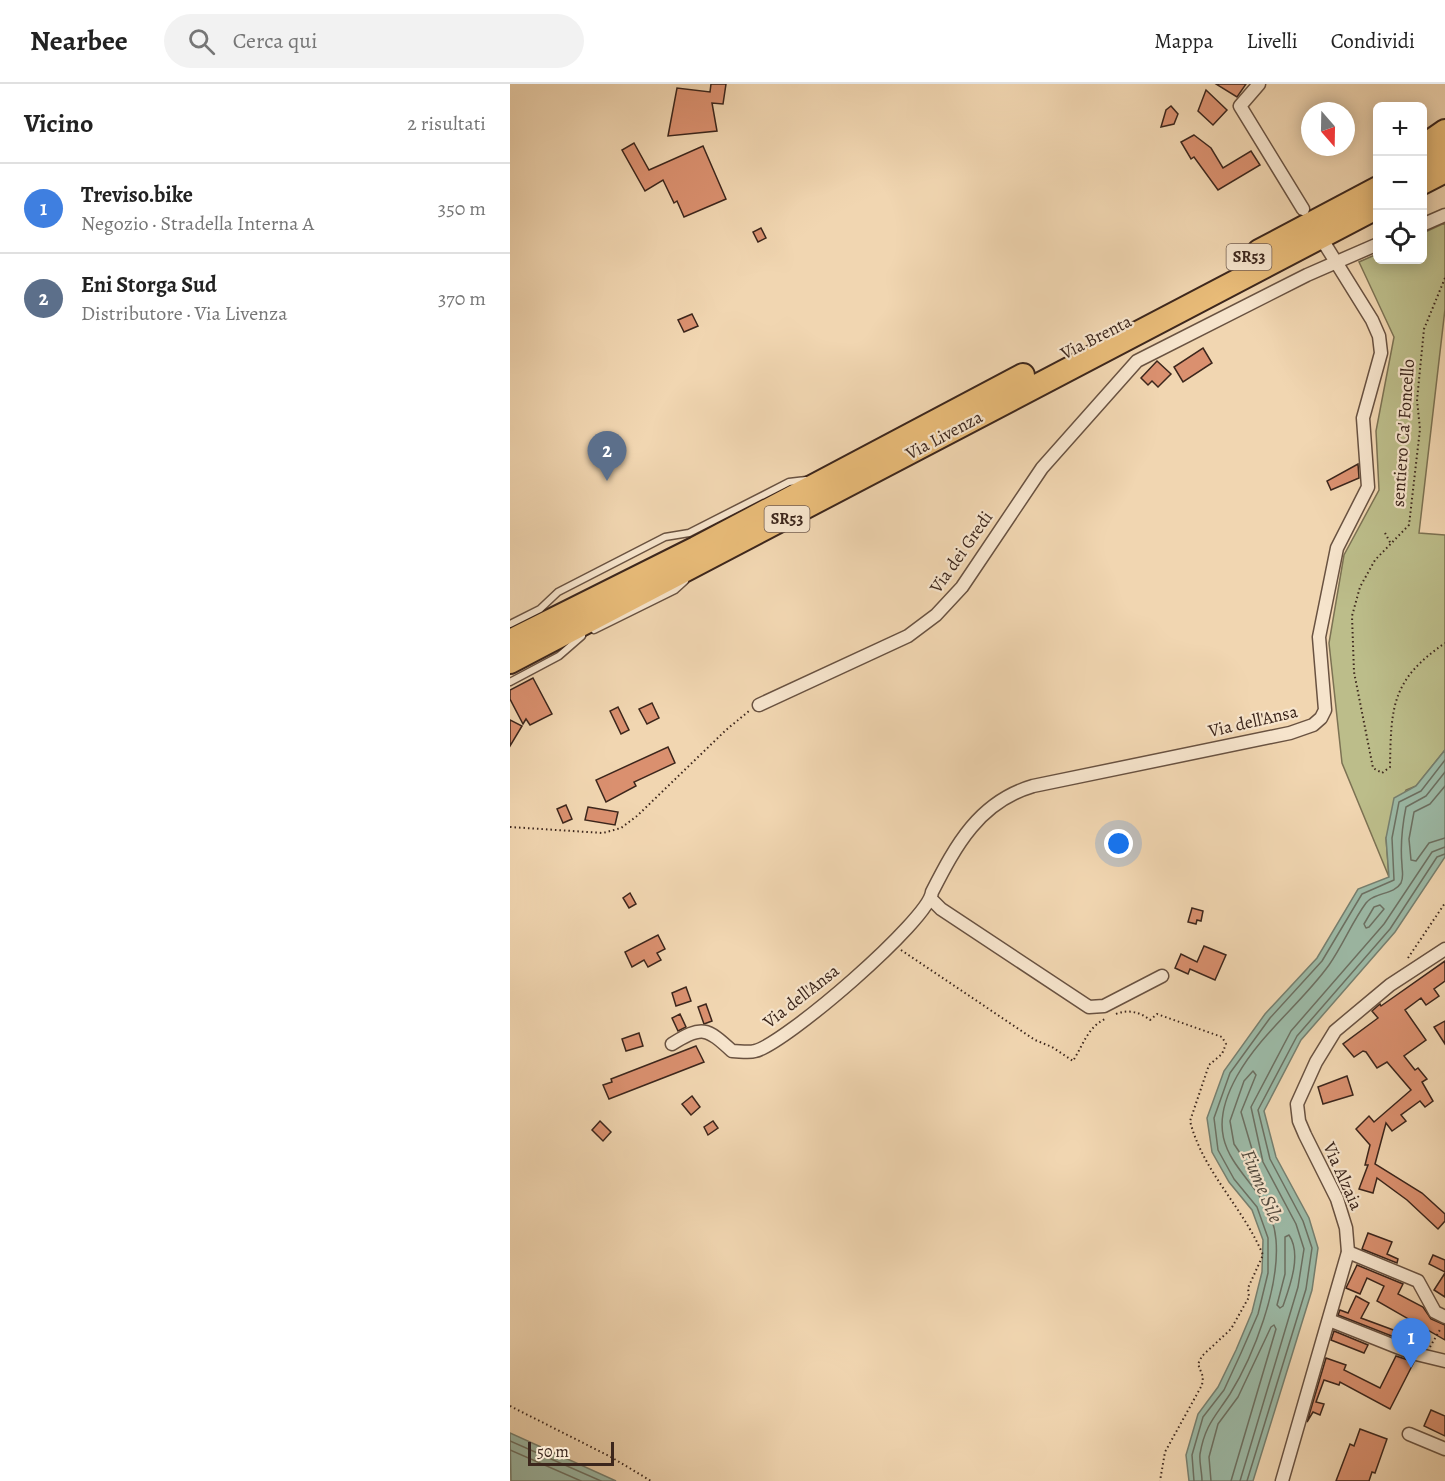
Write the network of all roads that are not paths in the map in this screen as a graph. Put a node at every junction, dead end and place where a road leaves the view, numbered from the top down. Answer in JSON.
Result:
{"nodes":[{"id":1,"x":1259,"y":84,"type":"edge"},
{"id":2,"x":1445,"y":131,"type":"edge"},
{"id":3,"x":1427,"y":144,"type":"edge"},
{"id":4,"x":1445,"y":152,"type":"edge"},
{"id":5,"x":1427,"y":161,"type":"edge"},
{"id":6,"x":1445,"y":171,"type":"edge"},
{"id":7,"x":1427,"y":180,"type":"edge"},
{"id":8,"x":1445,"y":185,"type":"edge"},
{"id":9,"x":1427,"y":191,"type":"edge"},
{"id":10,"x":1373,"y":193,"type":"edge"},
{"id":11,"x":1303,"y":209,"type":"dead end"},
{"id":12,"x":1367,"y":209,"type":"edge"},
{"id":13,"x":1445,"y":215,"type":"edge"},
{"id":14,"x":1427,"y":223,"type":"edge"},
{"id":15,"x":1326,"y":246,"type":"dead end"},
{"id":16,"x":1373,"y":246,"type":"edge"},
{"id":17,"x":1336,"y":262,"type":"junction"},
{"id":18,"x":1143,"y":312,"type":"joint"},
{"id":19,"x":1049,"y":361,"type":"joint"},
{"id":20,"x":831,"y":477,"type":"junction"},
{"id":21,"x":708,"y":560,"type":"junction"},
{"id":22,"x":510,"y":624,"type":"edge"},
{"id":23,"x":510,"y":641,"type":"edge"},
{"id":24,"x":510,"y":662,"type":"edge"},
{"id":25,"x":510,"y":682,"type":"edge"},
{"id":26,"x":759,"y":705,"type":"road end"},
{"id":27,"x":932,"y":899,"type":"junction"},
{"id":28,"x":1445,"y":949,"type":"edge"},
{"id":29,"x":1162,"y":976,"type":"dead end"},
{"id":30,"x":672,"y":1044,"type":"dead end"},
{"id":31,"x":1348,"y":1252,"type":"junction"},
{"id":32,"x":1445,"y":1319,"type":"edge"},
{"id":33,"x":1329,"y":1320,"type":"junction"},
{"id":34,"x":1445,"y":1361,"type":"edge"},
{"id":35,"x":1409,"y":1434,"type":"dead end"},
{"id":36,"x":1445,"y":1449,"type":"edge"},
{"id":37,"x":1282,"y":1481,"type":"edge"}],
"edges":[{"from":1,"to":11,"type":"street"},
{"from":2,"to":3,"type":"highway"},
{"from":4,"to":5,"type":"highway"},
{"from":6,"to":7,"type":"highway"},
{"from":8,"to":9,"type":"highway"},
{"from":10,"to":12,"type":"highway"},
{"from":12,"to":18,"type":"highway","name":"Via Livenza","number":"SR53"},
{"from":12,"to":21,"type":"highway","name":"Via Livenza","number":"SR53"},
{"from":13,"to":14,"type":"street"},
{"from":15,"to":17,"type":"street","name":"Via dell'Ansa"},
{"from":16,"to":17,"type":"street","name":"Via dei Gredi"},
{"from":17,"to":26,"type":"street","name":"Via dei Gredi"},
{"from":17,"to":27,"type":"street","name":"Via dell'Ansa"},
{"from":18,"to":19,"type":"highway","name":"Via Brenta","number":"SR53"},
{"from":19,"to":20,"type":"highway","name":"Via Livenza","number":"SR53"},
{"from":20,"to":22,"type":"lane"},
{"from":20,"to":23,"type":"highway","name":"Via Livenza","number":"SR53"},
{"from":21,"to":24,"type":"highway","name":"Via Livenza","number":"SR53"},
{"from":21,"to":25,"type":"lane"},
{"from":27,"to":29,"type":"street"},
{"from":27,"to":30,"type":"street","name":"Via dell'Ansa"},
{"from":28,"to":31,"type":"street","name":"Via Alzaia"},
{"from":31,"to":32,"type":"street"},
{"from":31,"to":33,"type":"street","name":"Via Alzaia"},
{"from":33,"to":34,"type":"street"},
{"from":33,"to":37,"type":"street","name":"Via Alzaia"},
{"from":35,"to":36,"type":"street"}]}
